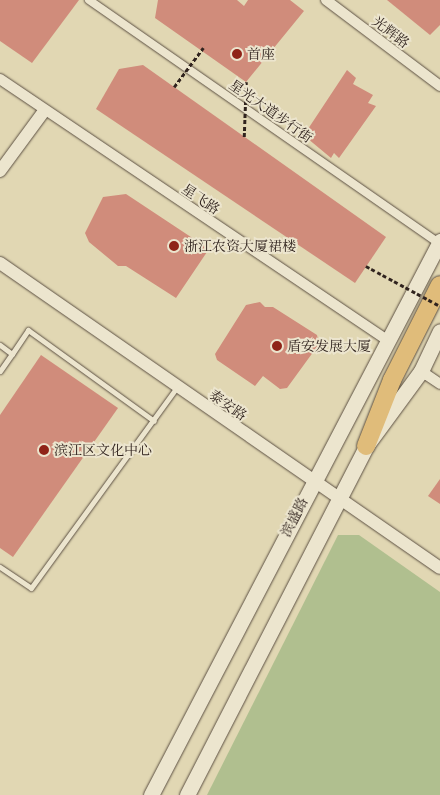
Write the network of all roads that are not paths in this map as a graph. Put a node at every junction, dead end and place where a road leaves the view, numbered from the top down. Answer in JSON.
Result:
{"nodes":[{"id":1,"x":89,"y":0,"type":"edge"},
{"id":2,"x":326,"y":0,"type":"edge"},
{"id":3,"x":0,"y":79,"type":"edge"},
{"id":4,"x":440,"y":86,"type":"edge"},
{"id":5,"x":44,"y":111,"type":"junction"},
{"id":6,"x":0,"y":171,"type":"edge"},
{"id":7,"x":440,"y":242,"type":"edge"},
{"id":8,"x":0,"y":263,"type":"edge"},
{"id":9,"x":440,"y":285,"type":"edge"},
{"id":10,"x":440,"y":331,"type":"edge"},
{"id":11,"x":388,"y":340,"type":"junction"},
{"id":12,"x":0,"y":345,"type":"edge"},
{"id":13,"x":12,"y":354,"type":"junction"},
{"id":14,"x":0,"y":371,"type":"edge"},
{"id":15,"x":420,"y":371,"type":"junction"},
{"id":16,"x":440,"y":384,"type":"edge"},
{"id":17,"x":177,"y":387,"type":"junction"},
{"id":18,"x":154,"y":420,"type":"junction"},
{"id":19,"x":366,"y":446,"type":"junction"},
{"id":20,"x":312,"y":482,"type":"junction"},
{"id":21,"x":340,"y":497,"type":"junction"},
{"id":22,"x":0,"y":567,"type":"edge"},
{"id":23,"x":440,"y":568,"type":"edge"},
{"id":24,"x":151,"y":795,"type":"edge"},
{"id":25,"x":186,"y":795,"type":"edge"}],
"edges":[{"from":1,"to":7,"type":"street","name":"星光大道步行街"},
{"from":2,"to":4,"type":"street","name":"光辉路"},
{"from":3,"to":5,"type":"street","name":"星飞路"},
{"from":5,"to":6,"type":"street"},
{"from":5,"to":11,"type":"street","name":"星飞路"},
{"from":7,"to":11,"type":"main road","name":"滨盛路"},
{"from":8,"to":17,"type":"street","name":"泰安路"},
{"from":9,"to":19,"type":"highway"},
{"from":10,"to":15,"type":"main road"},
{"from":11,"to":20,"type":"main road","name":"滨盛路"},
{"from":12,"to":13,"type":"lane"},
{"from":13,"to":14,"type":"lane"},
{"from":13,"to":18,"type":"lane"},
{"from":15,"to":16,"type":"street"},
{"from":15,"to":19,"type":"main road"},
{"from":17,"to":18,"type":"lane"},
{"from":17,"to":20,"type":"street","name":"泰安路"},
{"from":18,"to":22,"type":"lane"},
{"from":19,"to":21,"type":"main road"},
{"from":20,"to":21,"type":"street","name":"泰安路"},
{"from":20,"to":24,"type":"main road","name":"滨盛路"},
{"from":21,"to":23,"type":"street","name":"泰安路"},
{"from":21,"to":25,"type":"main road"}]}
